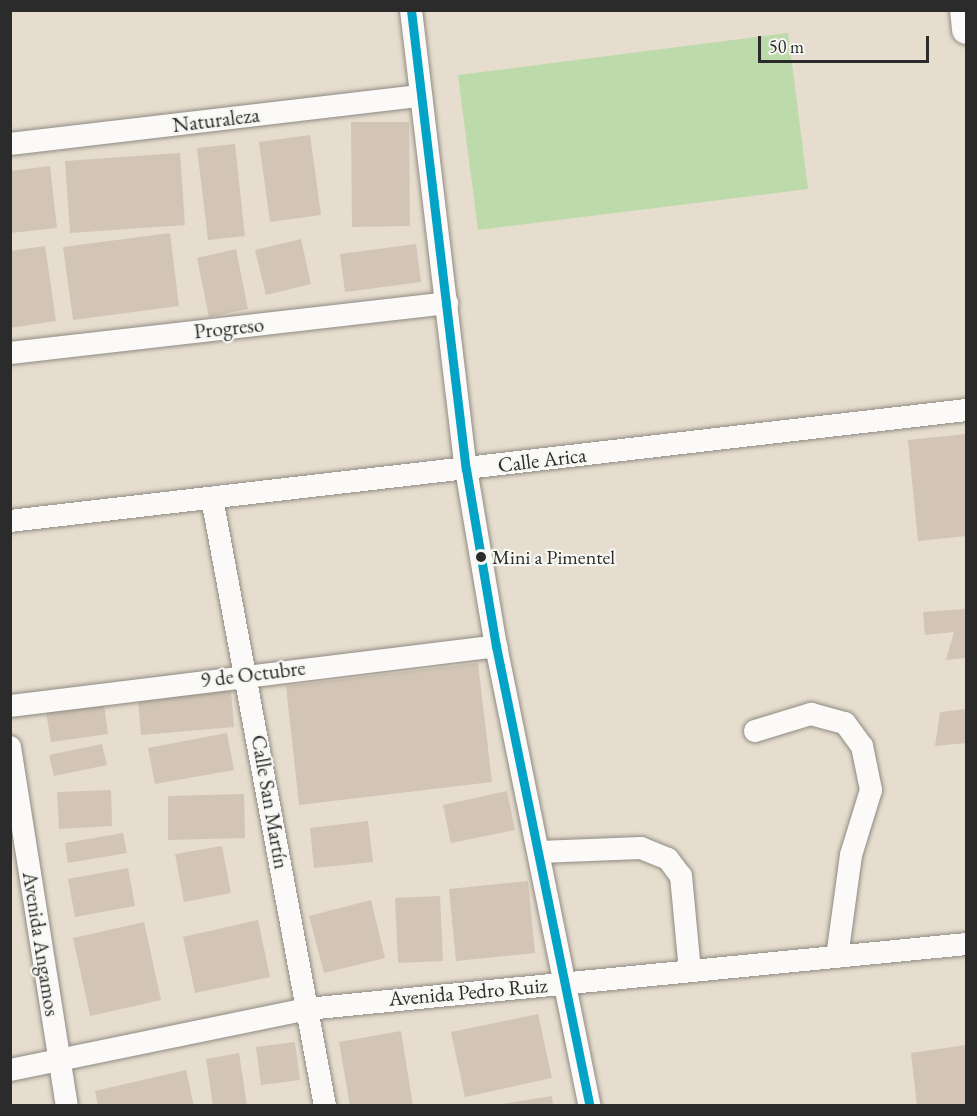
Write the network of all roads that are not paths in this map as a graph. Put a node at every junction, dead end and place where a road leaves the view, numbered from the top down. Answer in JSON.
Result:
{"nodes":[{"id":1,"x":411,"y":10,"type":"edge"},
{"id":2,"x":964,"y":10,"type":"edge"},
{"id":3,"x":966,"y":30,"type":"edge"},
{"id":4,"x":421,"y":96,"type":"junction"},
{"id":5,"x":10,"y":144,"type":"edge"},
{"id":6,"x":447,"y":303,"type":"junction"},
{"id":7,"x":10,"y":353,"type":"edge"},
{"id":8,"x":966,"y":410,"type":"edge"},
{"id":9,"x":466,"y":469,"type":"junction"},
{"id":10,"x":212,"y":498,"type":"junction"},
{"id":11,"x":10,"y":521,"type":"edge"},
{"id":12,"x":496,"y":646,"type":"junction"},
{"id":13,"x":247,"y":674,"type":"junction"},
{"id":14,"x":10,"y":706,"type":"edge"},
{"id":15,"x":755,"y":732,"type":"dead end"},
{"id":16,"x":10,"y":747,"type":"edge"},
{"id":17,"x":539,"y":852,"type":"junction"},
{"id":18,"x":966,"y":944,"type":"edge"},
{"id":19,"x":837,"y":957,"type":"junction"},
{"id":20,"x":690,"y":971,"type":"junction"},
{"id":21,"x":566,"y":983,"type":"junction"},
{"id":22,"x":307,"y":1009,"type":"junction"},
{"id":23,"x":59,"y":1059,"type":"junction"},
{"id":24,"x":10,"y":1071,"type":"edge"},
{"id":25,"x":67,"y":1106,"type":"edge"},
{"id":26,"x":325,"y":1106,"type":"edge"},
{"id":27,"x":590,"y":1106,"type":"edge"}],
"edges":[{"from":1,"to":4,"type":"street"},
{"from":2,"to":3,"type":"main road"},
{"from":4,"to":5,"type":"street","name":"Naturaleza"},
{"from":4,"to":6,"type":"street"},
{"from":6,"to":7,"type":"street","name":"Progreso"},
{"from":6,"to":9,"type":"street"},
{"from":8,"to":9,"type":"street","name":"Calle Arica"},
{"from":9,"to":10,"type":"street","name":"Calle Arica"},
{"from":9,"to":12,"type":"street"},
{"from":10,"to":11,"type":"street","name":"Calle Arica"},
{"from":10,"to":13,"type":"street","name":"Calle San Martín"},
{"from":12,"to":13,"type":"street","name":"9 de Octubre"},
{"from":12,"to":17,"type":"street"},
{"from":13,"to":14,"type":"street","name":"9 de Octubre"},
{"from":13,"to":22,"type":"street","name":"Calle San Martín"},
{"from":15,"to":19,"type":"street"},
{"from":16,"to":23,"type":"street","name":"Avenida Angamos"},
{"from":17,"to":20,"type":"street"},
{"from":17,"to":21,"type":"street"},
{"from":18,"to":19,"type":"street","name":"Avenida Pedro Ruiz"},
{"from":19,"to":20,"type":"street","name":"Avenida Pedro Ruiz"},
{"from":20,"to":21,"type":"street","name":"Avenida Pedro Ruiz"},
{"from":21,"to":22,"type":"street","name":"Avenida Pedro Ruiz"},
{"from":21,"to":27,"type":"street"},
{"from":22,"to":23,"type":"street","name":"Avenida Pedro Ruiz"},
{"from":22,"to":26,"type":"street","name":"Calle San Martín"},
{"from":23,"to":24,"type":"street","name":"Avenida Pedro Ruiz"},
{"from":23,"to":25,"type":"street","name":"Avenida Angamos"}]}
